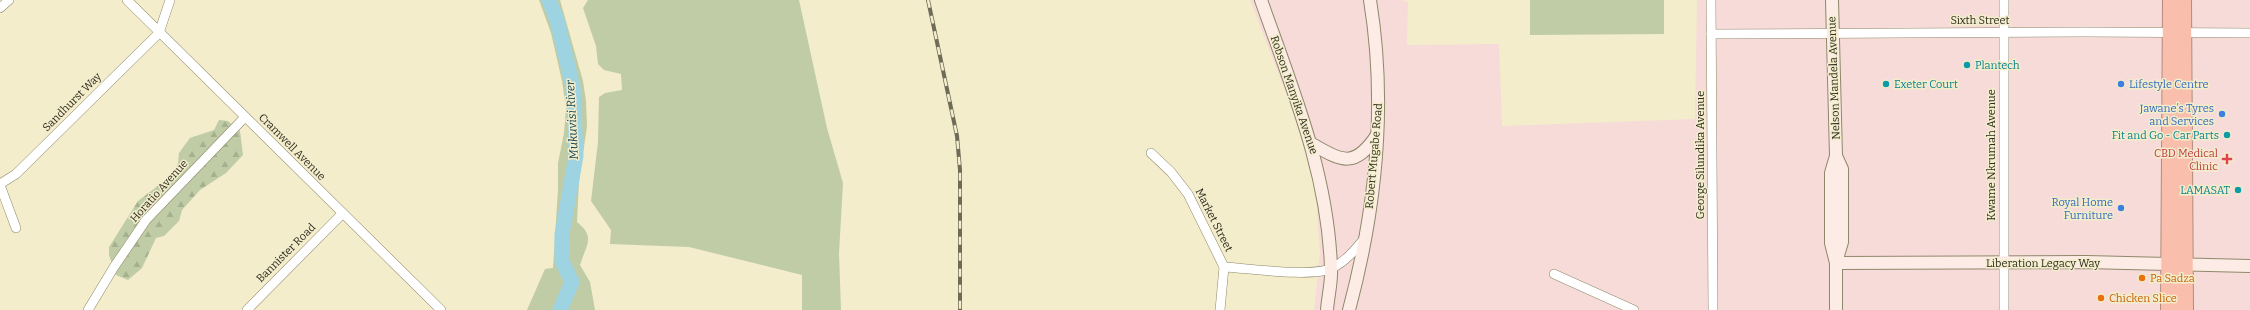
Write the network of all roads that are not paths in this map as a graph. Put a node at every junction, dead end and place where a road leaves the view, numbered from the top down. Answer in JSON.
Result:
{"nodes":[{"id":1,"x":9,"y":0,"type":"edge"},
{"id":2,"x":127,"y":0,"type":"edge"},
{"id":3,"x":170,"y":0,"type":"edge"},
{"id":4,"x":1261,"y":0,"type":"edge"},
{"id":5,"x":1370,"y":0,"type":"edge"},
{"id":6,"x":1711,"y":0,"type":"edge"},
{"id":7,"x":1832,"y":0,"type":"edge"},
{"id":8,"x":2004,"y":0,"type":"edge"},
{"id":9,"x":2171,"y":0,"type":"edge"},
{"id":10,"x":2183,"y":0,"type":"edge"},
{"id":11,"x":0,"y":8,"type":"edge"},
{"id":12,"x":1833,"y":32,"type":"junction"},
{"id":13,"x":2177,"y":32,"type":"junction"},
{"id":14,"x":159,"y":33,"type":"junction"},
{"id":15,"x":2004,"y":33,"type":"junction"},
{"id":16,"x":1711,"y":34,"type":"junction"},
{"id":17,"x":2250,"y":34,"type":"edge"},
{"id":18,"x":245,"y":117,"type":"junction"},
{"id":19,"x":1378,"y":134,"type":"junction"},
{"id":20,"x":1312,"y":144,"type":"junction"},
{"id":21,"x":1151,"y":153,"type":"dead end"},
{"id":22,"x":0,"y":185,"type":"edge"},
{"id":23,"x":342,"y":214,"type":"junction"},
{"id":24,"x":16,"y":228,"type":"dead end"},
{"id":25,"x":1364,"y":239,"type":"junction"},
{"id":26,"x":2002,"y":262,"type":"junction"},
{"id":27,"x":1836,"y":263,"type":"junction"},
{"id":28,"x":2169,"y":265,"type":"junction"},
{"id":29,"x":2186,"y":266,"type":"junction"},
{"id":30,"x":2250,"y":266,"type":"edge"},
{"id":31,"x":1224,"y":267,"type":"junction"},
{"id":32,"x":1331,"y":269,"type":"junction"},
{"id":33,"x":1554,"y":274,"type":"dead end"},
{"id":34,"x":1355,"y":288,"type":"junction"},
{"id":35,"x":88,"y":310,"type":"edge"},
{"id":36,"x":247,"y":310,"type":"edge"},
{"id":37,"x":440,"y":310,"type":"edge"},
{"id":38,"x":1220,"y":310,"type":"edge"},
{"id":39,"x":1326,"y":310,"type":"edge"},
{"id":40,"x":1349,"y":310,"type":"edge"},
{"id":41,"x":1358,"y":310,"type":"edge"},
{"id":42,"x":1634,"y":310,"type":"edge"},
{"id":43,"x":1713,"y":310,"type":"edge"},
{"id":44,"x":1836,"y":310,"type":"edge"},
{"id":45,"x":2004,"y":310,"type":"edge"},
{"id":46,"x":2169,"y":310,"type":"edge"},
{"id":47,"x":2185,"y":310,"type":"edge"}],
"edges":[{"from":1,"to":11,"type":"street"},
{"from":2,"to":14,"type":"street","name":"Cramwell Avenue"},
{"from":3,"to":14,"type":"street"},
{"from":4,"to":20,"type":"main road","name":"Robson Manyika Avenue"},
{"from":5,"to":19,"type":"main road","name":"Robert Mugabe Road"},
{"from":6,"to":16,"type":"street","name":"George Silundika Avenue"},
{"from":7,"to":12,"type":"main road","name":"Nelson Mandela Avenue"},
{"from":8,"to":15,"type":"street","name":"Kwame Nkrumah Avenue"},
{"from":9,"to":13,"type":"highway"},
{"from":10,"to":13,"type":"highway"},
{"from":12,"to":15,"type":"street","name":"Sixth Street"},
{"from":12,"to":16,"type":"street","name":"Sixth Street"},
{"from":12,"to":27,"type":"main road","name":"Nelson Mandela Avenue"},
{"from":13,"to":15,"type":"street","name":"Sixth Street"},
{"from":13,"to":17,"type":"street","name":"Sixth Street"},
{"from":13,"to":28,"type":"highway"},
{"from":13,"to":29,"type":"highway"},
{"from":14,"to":18,"type":"street","name":"Cramwell Avenue"},
{"from":14,"to":22,"type":"street","name":"Sandhurst Way"},
{"from":15,"to":26,"type":"street","name":"Kwame Nkrumah Avenue"},
{"from":16,"to":43,"type":"street","name":"George Silundika Avenue"},
{"from":18,"to":23,"type":"street","name":"Cramwell Avenue"},
{"from":18,"to":35,"type":"street","name":"Horatio Avenue"},
{"from":19,"to":20,"type":"main road"},
{"from":19,"to":25,"type":"main road","name":"Robert Mugabe Road"},
{"from":20,"to":32,"type":"main road","name":"Robson Manyika Avenue"},
{"from":21,"to":31,"type":"street","name":"Market Street"},
{"from":22,"to":24,"type":"street"},
{"from":23,"to":36,"type":"street","name":"Bannister Road"},
{"from":23,"to":37,"type":"street","name":"Cramwell Avenue"},
{"from":25,"to":32,"type":"street"},
{"from":25,"to":34,"type":"main road","name":"Robert Mugabe Road"},
{"from":26,"to":27,"type":"main road","name":"Liberation Legacy Way"},
{"from":26,"to":28,"type":"main road","name":"Liberation Legacy Way"},
{"from":26,"to":45,"type":"street","name":"Kwame Nkrumah Avenue"},
{"from":27,"to":44,"type":"main road","name":"Nelson Mandela Avenue"},
{"from":28,"to":29,"type":"main road","name":"Liberation Legacy Way"},
{"from":28,"to":46,"type":"highway"},
{"from":29,"to":30,"type":"main road","name":"Liberation Legacy Way"},
{"from":29,"to":47,"type":"highway"},
{"from":31,"to":32,"type":"street"},
{"from":31,"to":38,"type":"street","name":"Market Street"},
{"from":32,"to":39,"type":"main road","name":"Robson Manyika Avenue"},
{"from":33,"to":42,"type":"street"},
{"from":34,"to":40,"type":"main road","name":"Robert Mugabe Road"},
{"from":34,"to":41,"type":"main road"}]}
